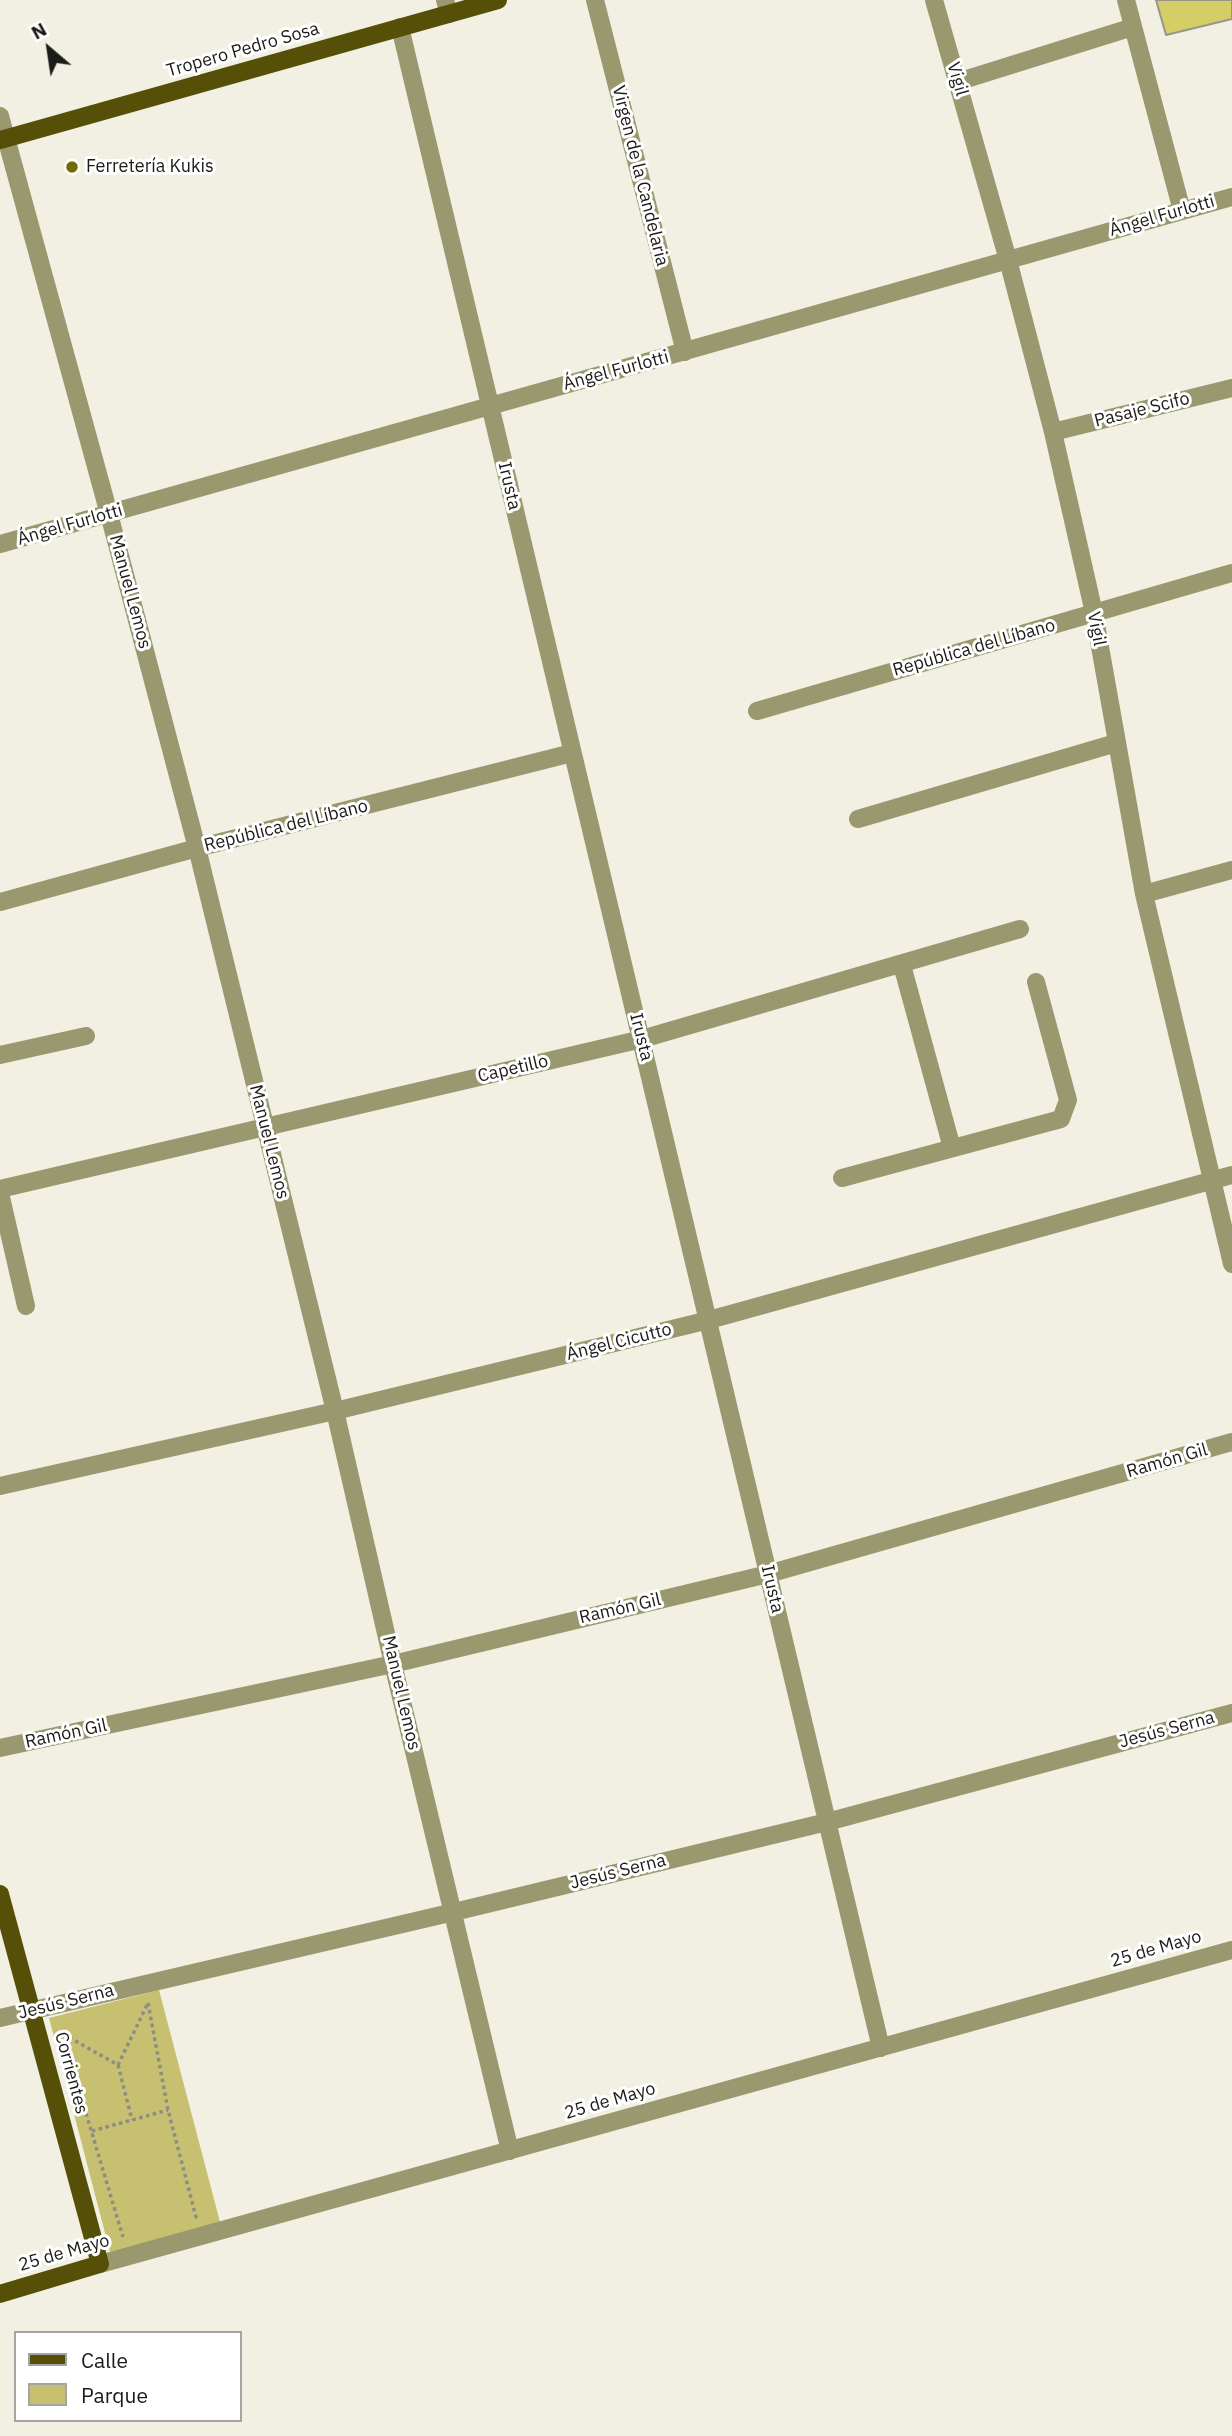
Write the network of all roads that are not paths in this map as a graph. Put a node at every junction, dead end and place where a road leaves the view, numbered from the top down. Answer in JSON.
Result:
{"nodes":[{"id":1,"x":498,"y":0,"type":"edge"},
{"id":2,"x":595,"y":0,"type":"edge"},
{"id":3,"x":934,"y":0,"type":"edge"},
{"id":4,"x":1126,"y":0,"type":"edge"},
{"id":5,"x":447,"y":7,"type":"edge"},
{"id":6,"x":400,"y":27,"type":"junction"},
{"id":7,"x":1133,"y":27,"type":"junction"},
{"id":8,"x":957,"y":82,"type":"junction"},
{"id":9,"x":0,"y":116,"type":"edge"},
{"id":10,"x":3,"y":139,"type":"edge"},
{"id":11,"x":1232,"y":197,"type":"edge"},
{"id":12,"x":1182,"y":211,"type":"junction"},
{"id":13,"x":1008,"y":260,"type":"junction"},
{"id":14,"x":685,"y":352,"type":"junction"},
{"id":15,"x":1232,"y":388,"type":"edge"},
{"id":16,"x":490,"y":405,"type":"junction"},
{"id":17,"x":1053,"y":432,"type":"junction"},
{"id":18,"x":109,"y":514,"type":"junction"},
{"id":19,"x":0,"y":544,"type":"edge"},
{"id":20,"x":1232,"y":573,"type":"edge"},
{"id":21,"x":1094,"y":613,"type":"junction"},
{"id":22,"x":757,"y":711,"type":"dead end"},
{"id":23,"x":1116,"y":743,"type":"junction"},
{"id":24,"x":572,"y":753,"type":"junction"},
{"id":25,"x":858,"y":819,"type":"dead end"},
{"id":26,"x":197,"y":848,"type":"junction"},
{"id":27,"x":1232,"y":870,"type":"edge"},
{"id":28,"x":1144,"y":894,"type":"junction"},
{"id":29,"x":0,"y":902,"type":"edge"},
{"id":30,"x":1020,"y":929,"type":"dead end"},
{"id":31,"x":902,"y":965,"type":"junction"},
{"id":32,"x":1037,"y":982,"type":"dead end"},
{"id":33,"x":86,"y":1036,"type":"dead end"},
{"id":34,"x":642,"y":1039,"type":"junction"},
{"id":35,"x":0,"y":1055,"type":"edge"},
{"id":36,"x":265,"y":1127,"type":"junction"},
{"id":37,"x":952,"y":1148,"type":"junction"},
{"id":38,"x":1232,"y":1175,"type":"edge"},
{"id":39,"x":842,"y":1178,"type":"dead end"},
{"id":40,"x":1212,"y":1181,"type":"junction"},
{"id":41,"x":0,"y":1191,"type":"edge"},
{"id":42,"x":1232,"y":1264,"type":"edge"},
{"id":43,"x":26,"y":1306,"type":"dead end"},
{"id":44,"x":709,"y":1320,"type":"junction"},
{"id":45,"x":335,"y":1411,"type":"junction"},
{"id":46,"x":1232,"y":1442,"type":"edge"},
{"id":47,"x":0,"y":1486,"type":"edge"},
{"id":48,"x":768,"y":1574,"type":"junction"},
{"id":49,"x":393,"y":1664,"type":"junction"},
{"id":50,"x":1232,"y":1713,"type":"edge"},
{"id":51,"x":0,"y":1748,"type":"edge"},
{"id":52,"x":827,"y":1822,"type":"junction"},
{"id":53,"x":0,"y":1894,"type":"edge"},
{"id":54,"x":454,"y":1912,"type":"junction"},
{"id":55,"x":1232,"y":1950,"type":"edge"},
{"id":56,"x":32,"y":2010,"type":"junction"},
{"id":57,"x":0,"y":2018,"type":"edge"},
{"id":58,"x":881,"y":2048,"type":"junction"},
{"id":59,"x":510,"y":2151,"type":"junction"},
{"id":60,"x":100,"y":2264,"type":"junction"},
{"id":61,"x":0,"y":2294,"type":"edge"}],
"edges":[{"from":1,"to":5,"type":"main road","name":"Tropero Pedro Sosa"},
{"from":2,"to":14,"type":"street","name":"Virgen de la Candelaria"},
{"from":3,"to":8,"type":"street","name":"Vigil"},
{"from":4,"to":7,"type":"street"},
{"from":5,"to":6,"type":"main road","name":"Tropero Pedro Sosa"},
{"from":6,"to":10,"type":"main road","name":"Tropero Pedro Sosa"},
{"from":6,"to":16,"type":"street","name":"Irusta"},
{"from":7,"to":8,"type":"street"},
{"from":7,"to":12,"type":"street"},
{"from":8,"to":13,"type":"street","name":"Vigil"},
{"from":9,"to":10,"type":"street","name":"Manuel Lemos"},
{"from":10,"to":18,"type":"street","name":"Manuel Lemos"},
{"from":11,"to":12,"type":"street","name":"Ángel Furlotti"},
{"from":12,"to":13,"type":"street","name":"Ángel Furlotti"},
{"from":13,"to":14,"type":"street","name":"Ángel Furlotti"},
{"from":13,"to":17,"type":"street","name":"Vigil"},
{"from":14,"to":16,"type":"street","name":"Ángel Furlotti"},
{"from":15,"to":17,"type":"street","name":"Pasaje Scifo"},
{"from":16,"to":18,"type":"street","name":"Ángel Furlotti"},
{"from":16,"to":24,"type":"street","name":"Irusta"},
{"from":17,"to":21,"type":"street","name":"Vigil"},
{"from":18,"to":19,"type":"street","name":"Ángel Furlotti"},
{"from":18,"to":26,"type":"street","name":"Manuel Lemos"},
{"from":20,"to":21,"type":"street","name":"República del Líbano"},
{"from":21,"to":22,"type":"street","name":"República del Líbano"},
{"from":21,"to":23,"type":"street","name":"Vigil"},
{"from":23,"to":25,"type":"street"},
{"from":23,"to":28,"type":"street","name":"Vigil"},
{"from":24,"to":26,"type":"street","name":"República del Líbano"},
{"from":24,"to":34,"type":"street","name":"Irusta"},
{"from":26,"to":29,"type":"street","name":"República del Líbano"},
{"from":26,"to":36,"type":"street","name":"Manuel Lemos"},
{"from":27,"to":28,"type":"street"},
{"from":28,"to":40,"type":"street","name":"Vigil"},
{"from":30,"to":31,"type":"street","name":"Capetillo"},
{"from":31,"to":34,"type":"street","name":"Capetillo"},
{"from":31,"to":37,"type":"street"},
{"from":32,"to":37,"type":"street"},
{"from":33,"to":35,"type":"street"},
{"from":34,"to":36,"type":"street","name":"Capetillo"},
{"from":34,"to":44,"type":"street","name":"Irusta"},
{"from":36,"to":41,"type":"street","name":"Capetillo"},
{"from":36,"to":45,"type":"street","name":"Manuel Lemos"},
{"from":37,"to":39,"type":"street"},
{"from":38,"to":40,"type":"street","name":"Ángel Cicutto"},
{"from":40,"to":42,"type":"street","name":"Vigil"},
{"from":40,"to":44,"type":"street","name":"Ángel Cicutto"},
{"from":41,"to":43,"type":"street"},
{"from":44,"to":45,"type":"street","name":"Ángel Cicutto"},
{"from":44,"to":48,"type":"street","name":"Irusta"},
{"from":45,"to":47,"type":"street","name":"Ángel Cicutto"},
{"from":45,"to":49,"type":"street","name":"Manuel Lemos"},
{"from":46,"to":48,"type":"street","name":"Ramón Gil"},
{"from":48,"to":49,"type":"street","name":"Ramón Gil"},
{"from":48,"to":52,"type":"street","name":"Irusta"},
{"from":49,"to":51,"type":"street","name":"Ramón Gil"},
{"from":49,"to":54,"type":"street","name":"Manuel Lemos"},
{"from":50,"to":52,"type":"street","name":"Jesús Serna"},
{"from":52,"to":54,"type":"street","name":"Jesús Serna"},
{"from":52,"to":58,"type":"street","name":"Irusta"},
{"from":53,"to":56,"type":"main road","name":"Corrientes"},
{"from":54,"to":56,"type":"street","name":"Jesús Serna"},
{"from":54,"to":59,"type":"street","name":"Manuel Lemos"},
{"from":55,"to":58,"type":"street","name":"25 de Mayo"},
{"from":56,"to":57,"type":"street","name":"Jesús Serna"},
{"from":56,"to":60,"type":"main road","name":"Corrientes"},
{"from":58,"to":59,"type":"street","name":"25 de Mayo"},
{"from":59,"to":60,"type":"street","name":"25 de Mayo"},
{"from":60,"to":61,"type":"main road","name":"25 de Mayo"}]}
